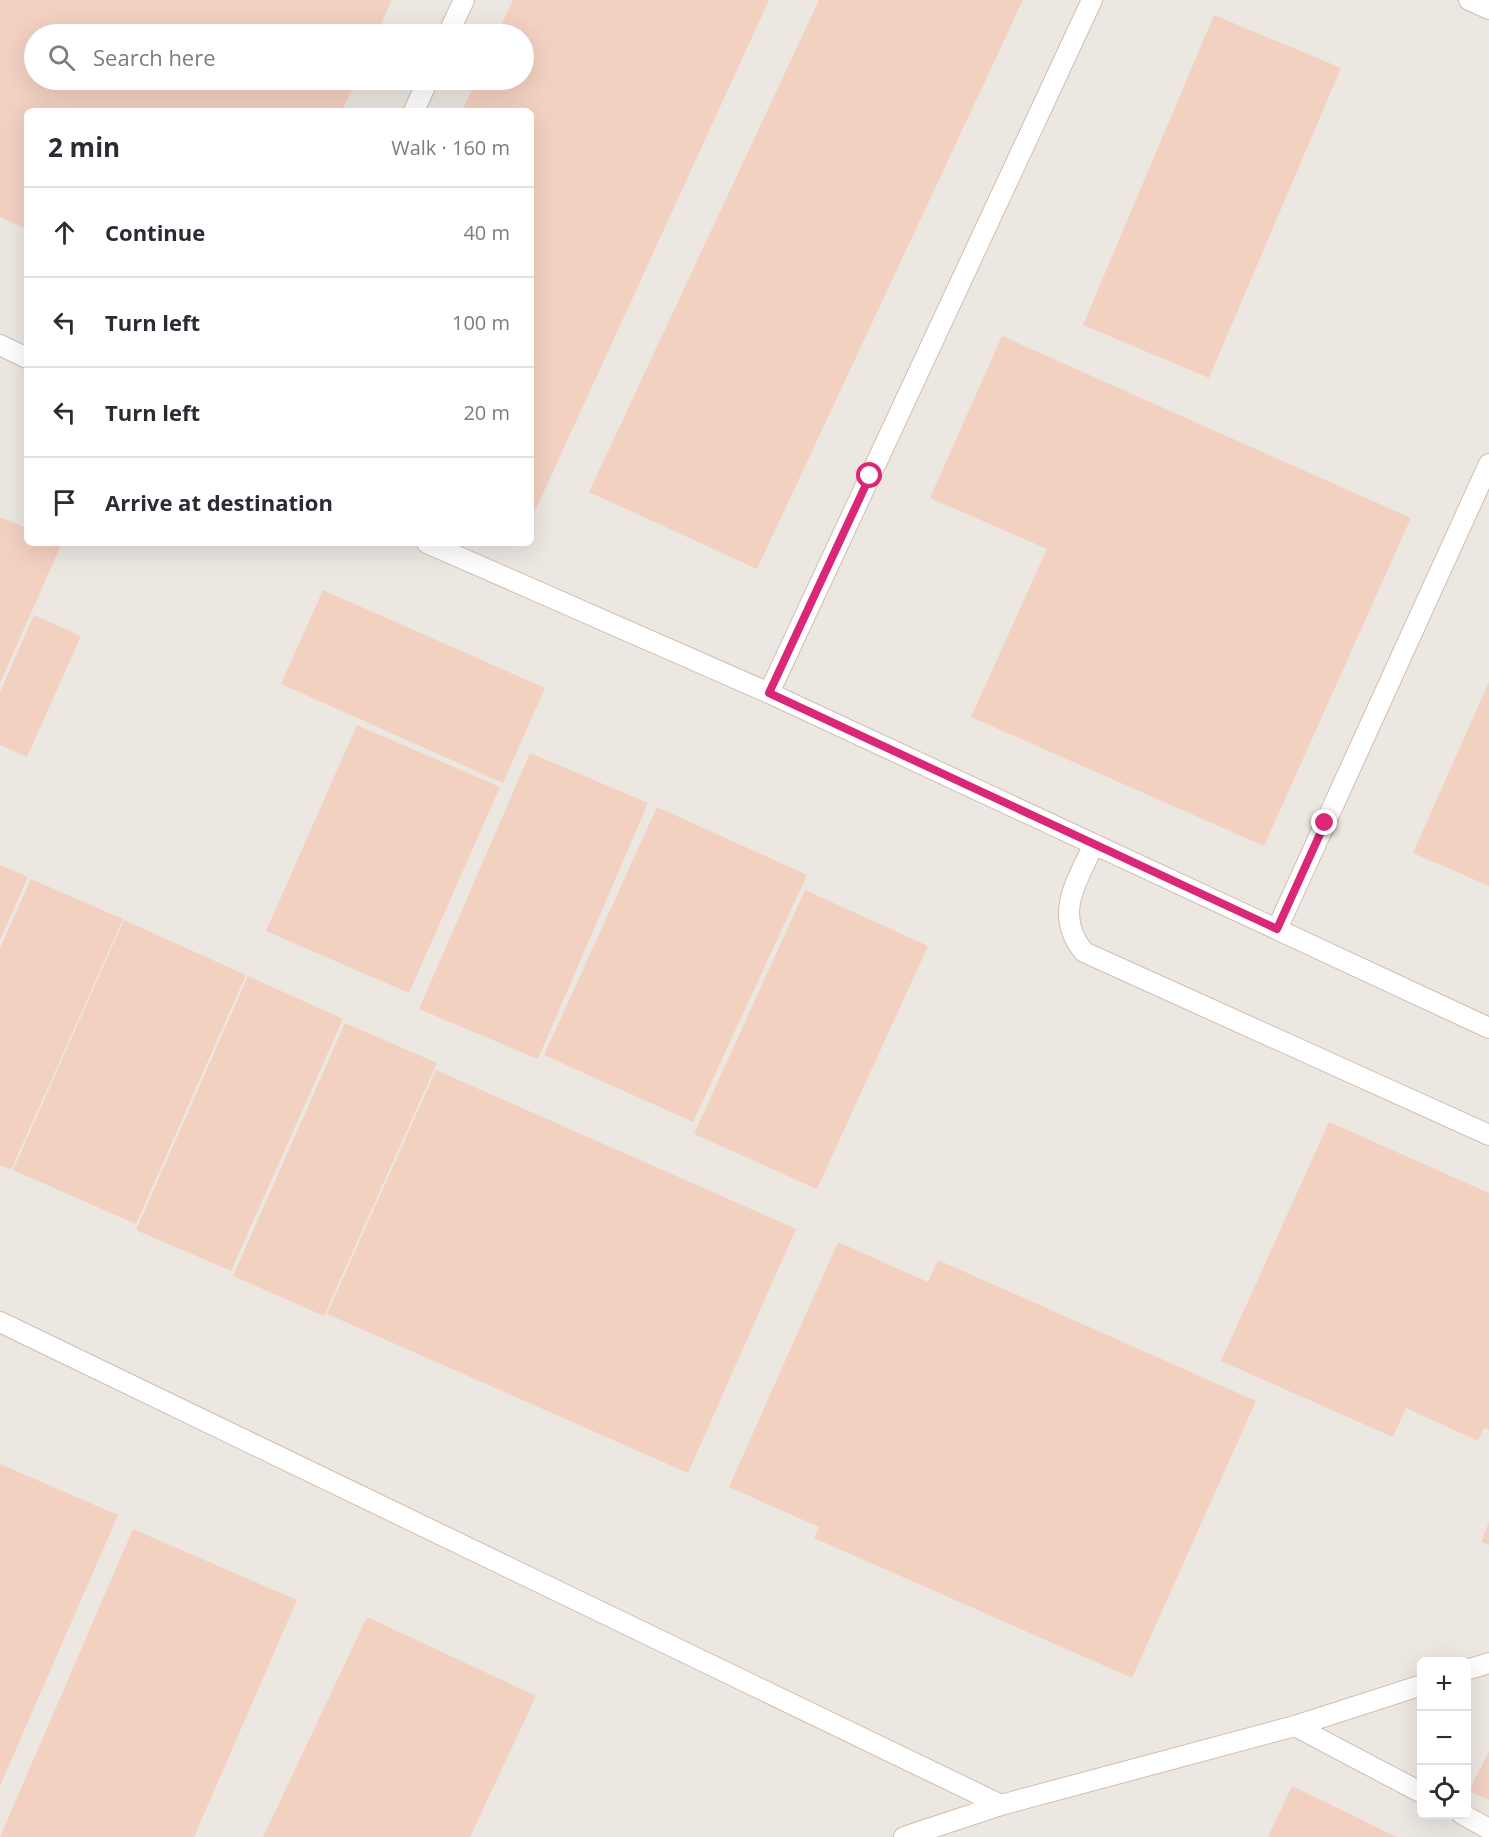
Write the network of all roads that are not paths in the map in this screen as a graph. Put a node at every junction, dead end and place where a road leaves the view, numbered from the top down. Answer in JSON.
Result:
{"nodes":[{"id":1,"x":464,"y":0,"type":"edge"},
{"id":2,"x":1092,"y":0,"type":"edge"},
{"id":3,"x":1469,"y":0,"type":"edge"},
{"id":4,"x":1489,"y":9,"type":"edge"},
{"id":5,"x":453,"y":24,"type":"edge"},
{"id":6,"x":423,"y":90,"type":"edge"},
{"id":7,"x":415,"y":108,"type":"edge"},
{"id":8,"x":0,"y":345,"type":"edge"},
{"id":9,"x":24,"y":357,"type":"edge"},
{"id":10,"x":1489,"y":464,"type":"edge"},
{"id":11,"x":434,"y":546,"type":"edge"},
{"id":12,"x":769,"y":693,"type":"junction"},
{"id":13,"x":1095,"y":844,"type":"junction"},
{"id":14,"x":1277,"y":929,"type":"junction"},
{"id":15,"x":1489,"y":1028,"type":"edge"},
{"id":16,"x":1489,"y":1135,"type":"edge"},
{"id":17,"x":0,"y":1322,"type":"edge"},
{"id":18,"x":1489,"y":1663,"type":"edge"},
{"id":19,"x":1471,"y":1669,"type":"edge"},
{"id":20,"x":1417,"y":1687,"type":"edge"},
{"id":21,"x":1295,"y":1726,"type":"junction"},
{"id":22,"x":1417,"y":1790,"type":"edge"},
{"id":23,"x":1000,"y":1805,"type":"junction"},
{"id":24,"x":1470,"y":1819,"type":"edge"},
{"id":25,"x":1489,"y":1829,"type":"edge"},
{"id":26,"x":904,"y":1837,"type":"edge"}],
"edges":[{"from":1,"to":5,"type":"lane"},
{"from":2,"to":12,"type":"lane"},
{"from":3,"to":4,"type":"lane"},
{"from":6,"to":7,"type":"lane"},
{"from":8,"to":9,"type":"lane"},
{"from":10,"to":14,"type":"lane"},
{"from":11,"to":12,"type":"lane"},
{"from":12,"to":13,"type":"lane"},
{"from":13,"to":14,"type":"lane"},
{"from":13,"to":16,"type":"lane"},
{"from":14,"to":15,"type":"lane"},
{"from":17,"to":23,"type":"lane"},
{"from":18,"to":19,"type":"lane"},
{"from":20,"to":21,"type":"lane"},
{"from":21,"to":22,"type":"lane"},
{"from":21,"to":23,"type":"lane"},
{"from":23,"to":26,"type":"lane"},
{"from":24,"to":25,"type":"lane"}]}
